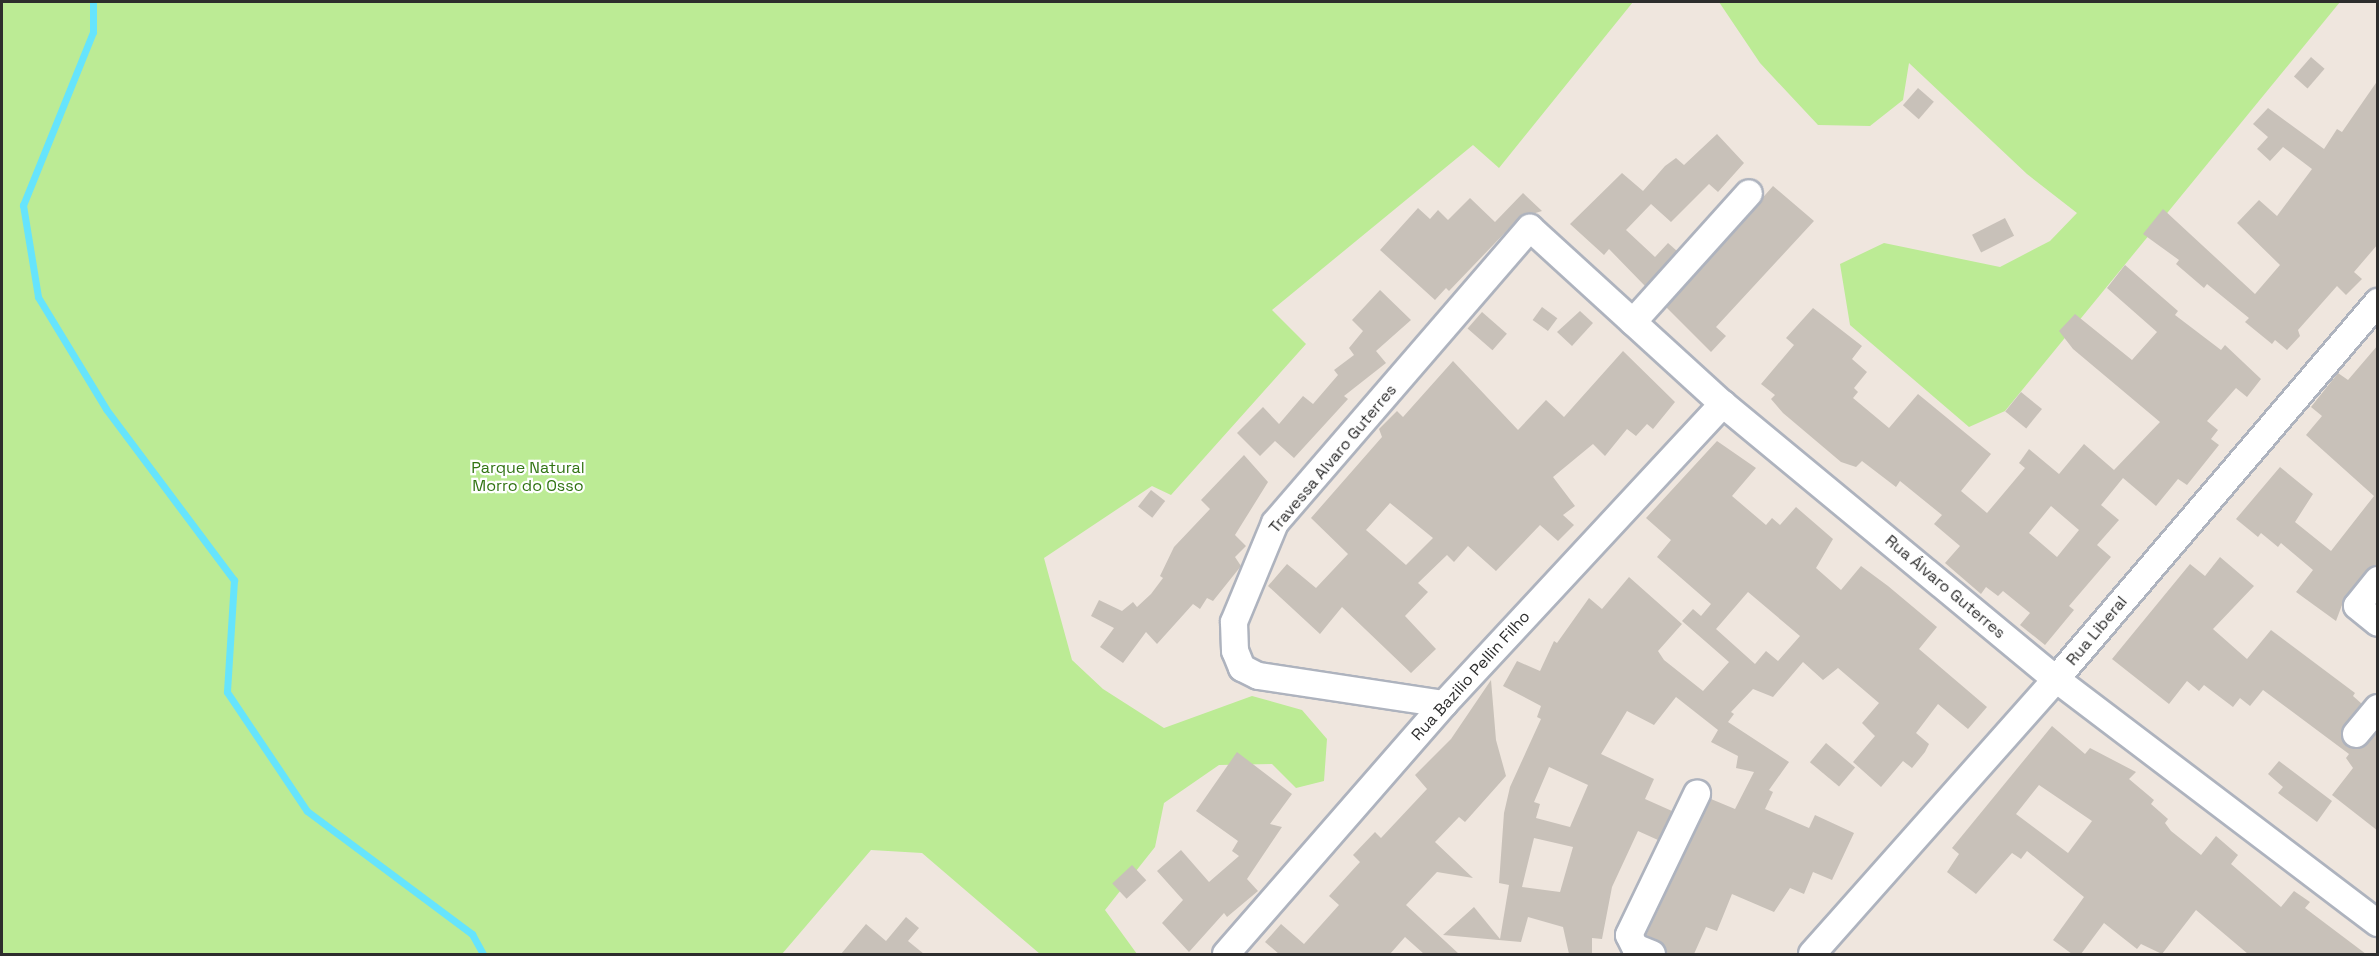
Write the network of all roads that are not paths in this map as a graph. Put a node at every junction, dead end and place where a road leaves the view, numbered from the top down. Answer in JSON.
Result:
{"nodes":[{"id":1,"x":1749,"y":193,"type":"dead end"},
{"id":2,"x":1530,"y":228,"type":"joint"},
{"id":3,"x":2378,"y":302,"type":"edge"},
{"id":4,"x":1633,"y":322,"type":"junction"},
{"id":5,"x":1724,"y":404,"type":"junction"},
{"id":6,"x":2378,"y":580,"type":"edge"},
{"id":7,"x":2378,"y":623,"type":"edge"},
{"id":8,"x":2056,"y":679,"type":"junction"},
{"id":9,"x":1444,"y":704,"type":"junction"},
{"id":10,"x":2378,"y":708,"type":"edge"},
{"id":11,"x":2356,"y":734,"type":"dead end"},
{"id":12,"x":1697,"y":794,"type":"dead end"},
{"id":13,"x":2378,"y":923,"type":"edge"},
{"id":14,"x":1816,"y":953,"type":"edge"},
{"id":15,"x":1226,"y":954,"type":"edge"},
{"id":16,"x":1652,"y":954,"type":"edge"}],
"edges":[{"from":1,"to":4,"type":"street"},
{"from":2,"to":4,"type":"street","name":"Rua Álvaro Guterres"},
{"from":2,"to":9,"type":"street","name":"Travessa Alvaro Guterres"},
{"from":3,"to":8,"type":"street","name":"Rua Liberal"},
{"from":4,"to":5,"type":"street","name":"Rua Álvaro Guterres"},
{"from":5,"to":8,"type":"street","name":"Rua Álvaro Guterres"},
{"from":5,"to":9,"type":"street","name":"Rua Bazilio Pellin Filho"},
{"from":6,"to":7,"type":"street"},
{"from":8,"to":13,"type":"street","name":"Rua Álvaro Guterres"},
{"from":8,"to":14,"type":"street","name":"Rua Liberal"},
{"from":9,"to":15,"type":"street","name":"Rua Bazilio Pellin Filho"},
{"from":10,"to":11,"type":"street"},
{"from":12,"to":16,"type":"street"}]}
